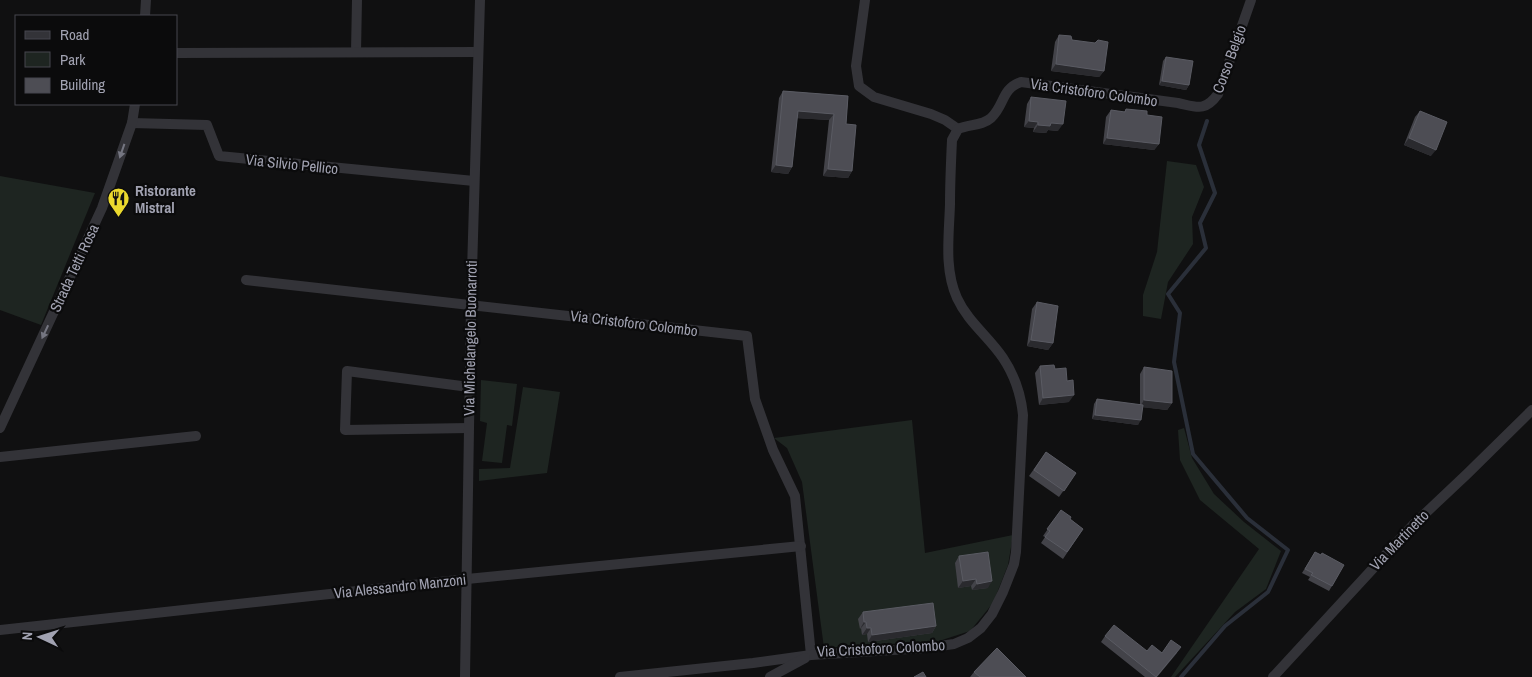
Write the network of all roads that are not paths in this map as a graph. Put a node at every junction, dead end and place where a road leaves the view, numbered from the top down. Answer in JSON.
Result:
{"nodes":[{"id":1,"x":146,"y":0,"type":"edge"},
{"id":2,"x":357,"y":0,"type":"edge"},
{"id":3,"x":480,"y":0,"type":"edge"},
{"id":4,"x":865,"y":0,"type":"edge"},
{"id":5,"x":1251,"y":0,"type":"edge"},
{"id":6,"x":145,"y":15,"type":"edge"},
{"id":7,"x":356,"y":52,"type":"junction"},
{"id":8,"x":478,"y":52,"type":"junction"},
{"id":9,"x":178,"y":53,"type":"edge"},
{"id":10,"x":135,"y":105,"type":"edge"},
{"id":11,"x":1198,"y":108,"type":"joint"},
{"id":12,"x":132,"y":123,"type":"junction"},
{"id":13,"x":958,"y":129,"type":"junction"},
{"id":14,"x":474,"y":182,"type":"junction"},
{"id":15,"x":246,"y":280,"type":"dead end"},
{"id":16,"x":471,"y":304,"type":"junction"},
{"id":17,"x":469,"y":387,"type":"junction"},
{"id":18,"x":1532,"y":410,"type":"edge"},
{"id":19,"x":1,"y":427,"type":"edge"},
{"id":20,"x":469,"y":428,"type":"junction"},
{"id":21,"x":196,"y":436,"type":"dead end"},
{"id":22,"x":0,"y":457,"type":"edge"},
{"id":23,"x":801,"y":546,"type":"junction"},
{"id":24,"x":467,"y":579,"type":"junction"},
{"id":25,"x":0,"y":630,"type":"edge"},
{"id":26,"x":810,"y":655,"type":"junction"},
{"id":27,"x":465,"y":677,"type":"edge"},
{"id":28,"x":620,"y":677,"type":"edge"},
{"id":29,"x":770,"y":677,"type":"edge"},
{"id":30,"x":1273,"y":677,"type":"edge"}],
"edges":[{"from":1,"to":6,"type":"street"},
{"from":2,"to":7,"type":"street"},
{"from":3,"to":8,"type":"street","name":"Via Michelangelo Buonarroti"},
{"from":4,"to":13,"type":"street"},
{"from":5,"to":11,"type":"street","name":"Corso Belgio"},
{"from":7,"to":8,"type":"street"},
{"from":7,"to":9,"type":"street"},
{"from":8,"to":14,"type":"street","name":"Via Michelangelo Buonarroti"},
{"from":10,"to":12,"type":"street","name":"Strada Tetti Rosa"},
{"from":11,"to":13,"type":"street","name":"Via Cristoforo Colombo"},
{"from":12,"to":14,"type":"street","name":"Via Silvio Pellico"},
{"from":12,"to":19,"type":"street","name":"Strada Tetti Rosa","one_way":true},
{"from":13,"to":26,"type":"street","name":"Via Cristoforo Colombo"},
{"from":14,"to":16,"type":"street","name":"Via Michelangelo Buonarroti"},
{"from":15,"to":16,"type":"street","name":"Via Cristoforo Colombo"},
{"from":16,"to":17,"type":"street","name":"Via Michelangelo Buonarroti"},
{"from":16,"to":23,"type":"street","name":"Via Cristoforo Colombo"},
{"from":17,"to":20,"type":"street","name":"Via Michelangelo Buonarroti"},
{"from":17,"to":20,"type":"street"},
{"from":18,"to":30,"type":"street","name":"Via Martinetto"},
{"from":20,"to":24,"type":"street","name":"Via Michelangelo Buonarroti"},
{"from":21,"to":22,"type":"street"},
{"from":23,"to":24,"type":"street","name":"Via Alessandro Manzoni"},
{"from":23,"to":26,"type":"street","name":"Via Cristoforo Colombo"},
{"from":24,"to":25,"type":"street","name":"Via Alessandro Manzoni"},
{"from":24,"to":27,"type":"street","name":"Via Michelangelo Buonarroti"},
{"from":26,"to":28,"type":"street"},
{"from":26,"to":29,"type":"street"}]}
